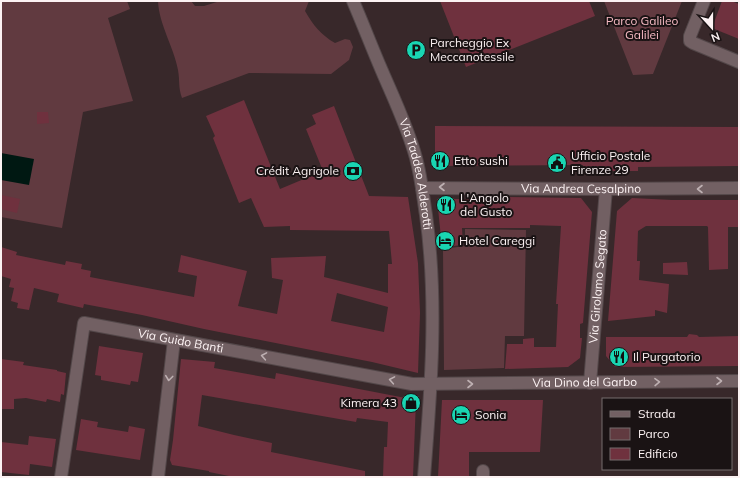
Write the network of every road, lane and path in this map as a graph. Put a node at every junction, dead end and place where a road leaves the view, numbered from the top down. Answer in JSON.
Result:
{"nodes":[{"id":1,"x":353,"y":1,"type":"edge"},
{"id":2,"x":704,"y":1,"type":"edge"},
{"id":3,"x":739,"y":62,"type":"edge"},
{"id":4,"x":422,"y":188,"type":"junction"},
{"id":5,"x":739,"y":188,"type":"edge"},
{"id":6,"x":606,"y":189,"type":"junction"},
{"id":7,"x":174,"y":340,"type":"junction"},
{"id":8,"x":739,"y":381,"type":"edge"},
{"id":9,"x":590,"y":383,"type":"junction"},
{"id":10,"x":431,"y":384,"type":"junction"},
{"id":11,"x":61,"y":477,"type":"edge"},
{"id":12,"x":158,"y":477,"type":"edge"},
{"id":13,"x":424,"y":477,"type":"edge"}],
"edges":[{"from":1,"to":4,"type":"street","name":"Via Taddeo Alderotti"},
{"from":2,"to":3,"type":"street"},
{"from":6,"to":4,"type":"street","name":"Via Andrea Cesalpino","one_way":true},
{"from":4,"to":10,"type":"street","name":"Via Taddeo Alderotti"},
{"from":5,"to":6,"type":"street","name":"Via Andrea Cesalpino","one_way":true},
{"from":6,"to":9,"type":"street","name":"Via Girolamo Segato"},
{"from":10,"to":7,"type":"street","name":"Via Guido Banti","one_way":true},
{"from":7,"to":11,"type":"street","name":"Via Guido Banti"},
{"from":7,"to":12,"type":"street","one_way":true},
{"from":9,"to":8,"type":"street","name":"Via Dino del Garbo","one_way":true},
{"from":10,"to":9,"type":"street","name":"Via Dino del Garbo","one_way":true},
{"from":10,"to":13,"type":"street","name":"Via Taddeo Alderotti"}]}
